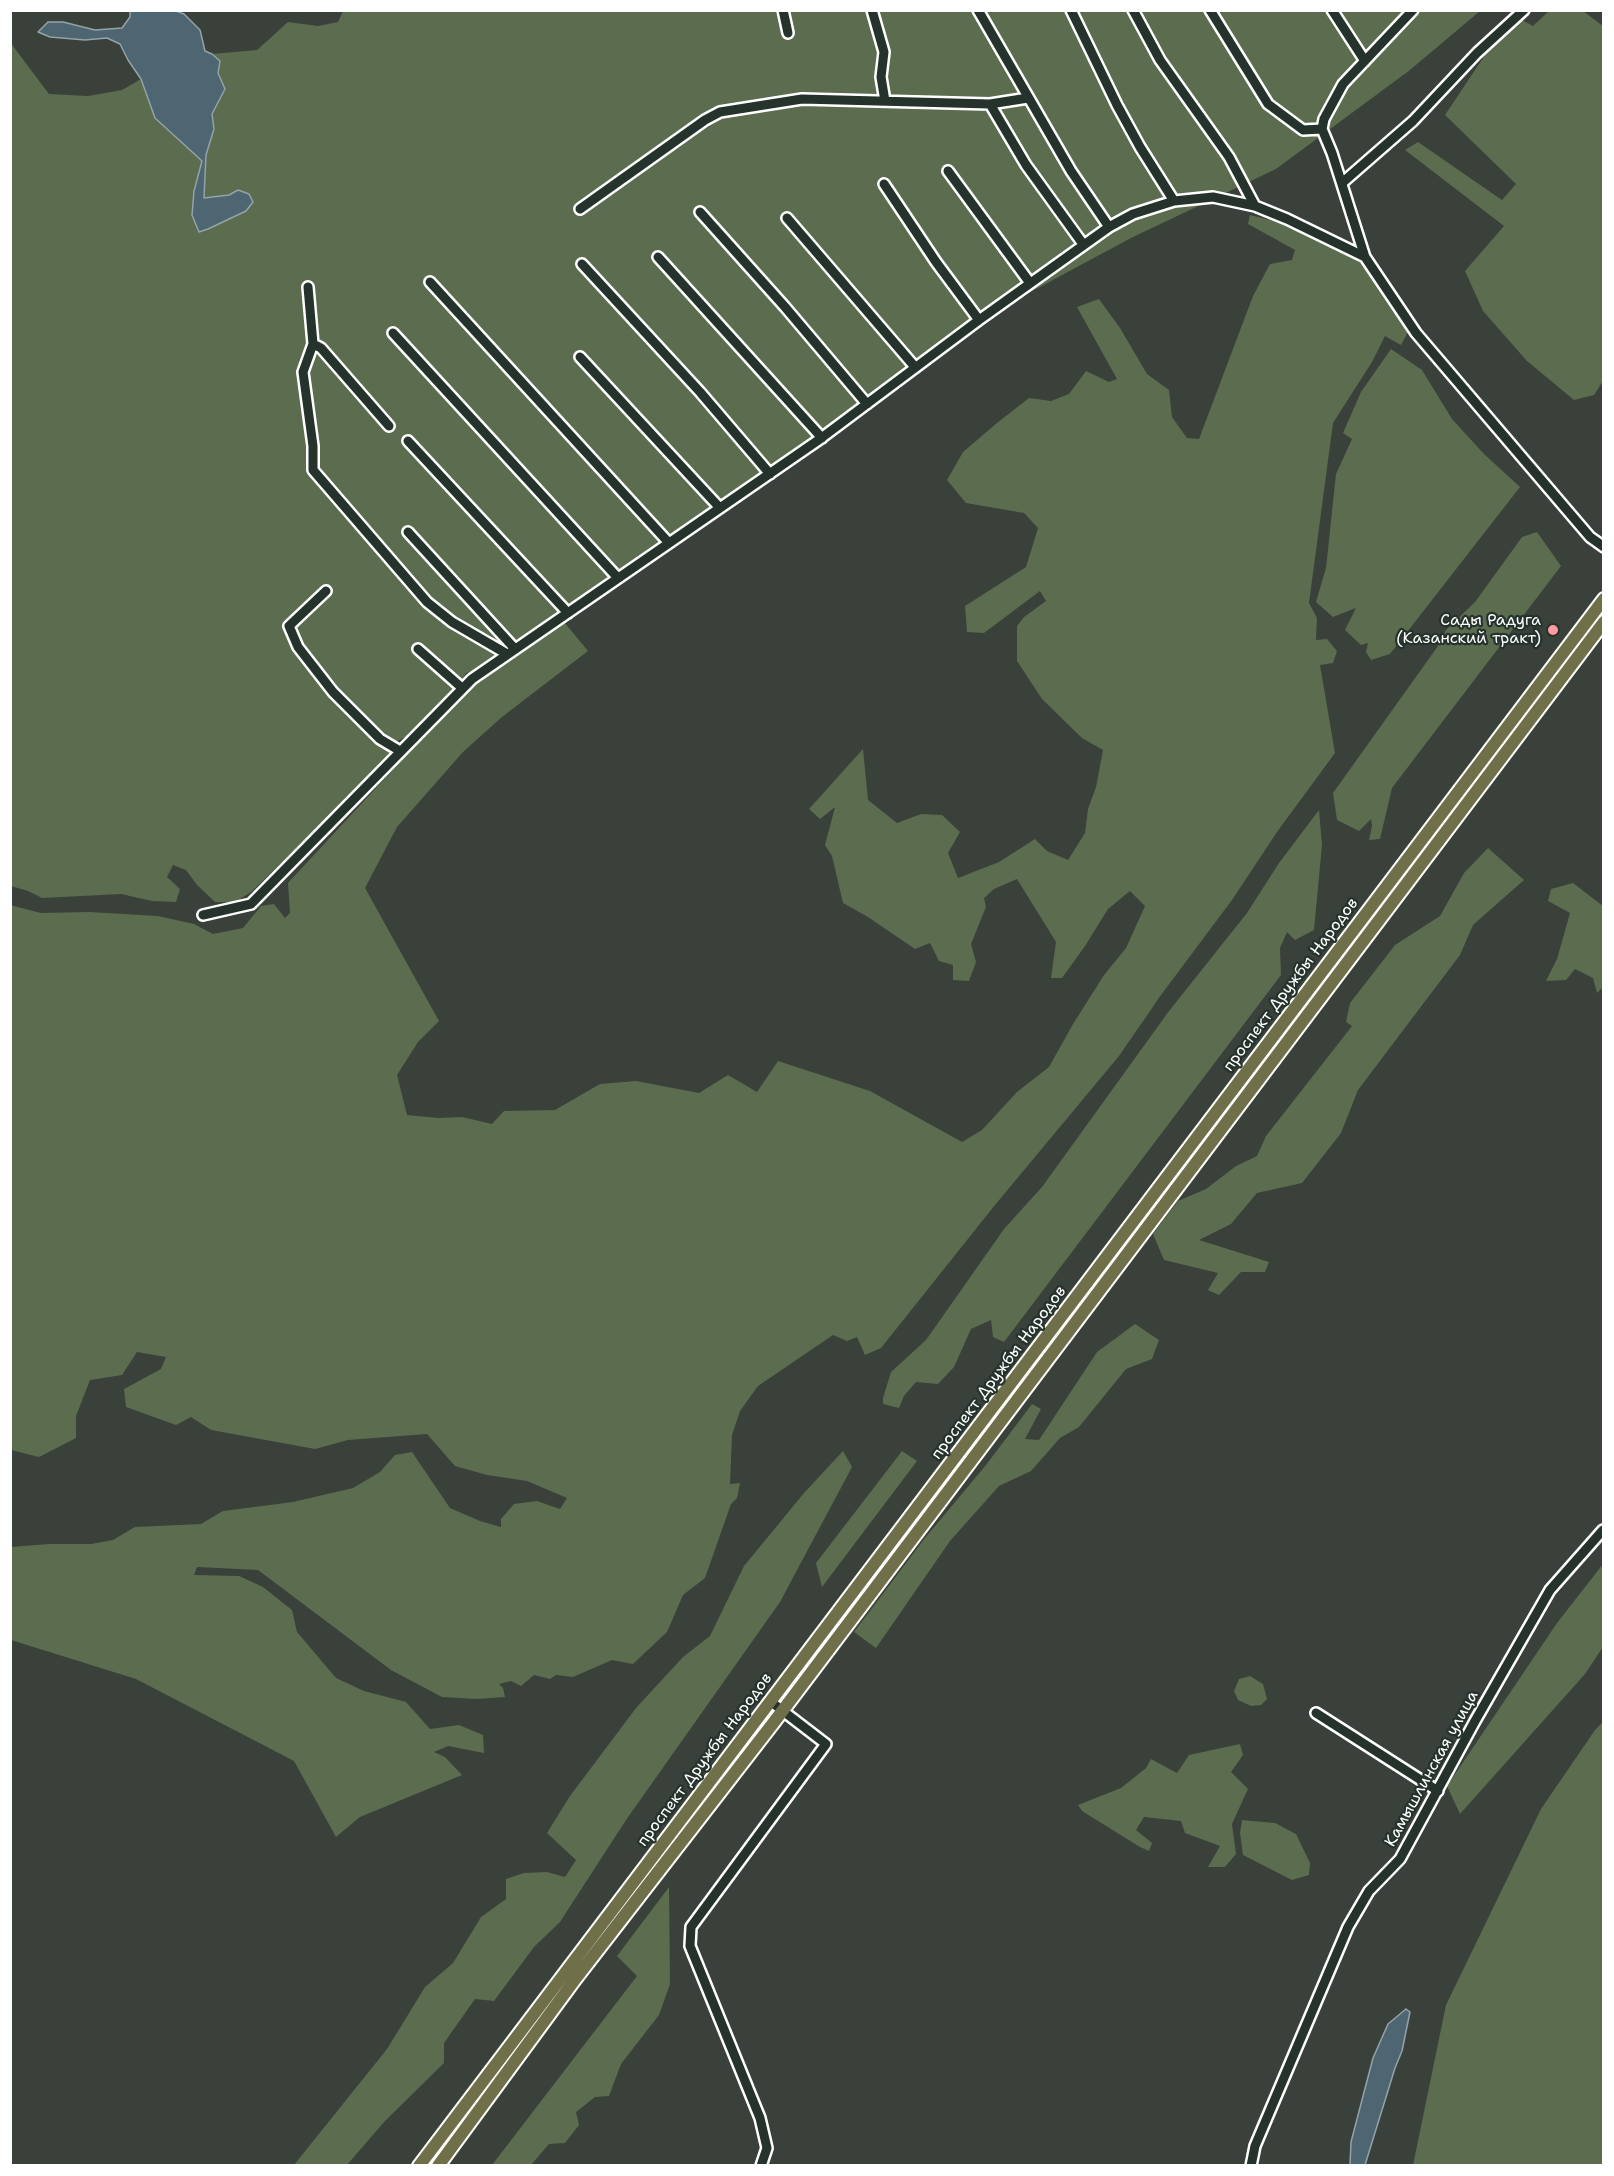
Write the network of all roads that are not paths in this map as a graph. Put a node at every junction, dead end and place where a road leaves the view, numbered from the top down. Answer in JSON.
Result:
{"nodes":[{"id":1,"x":783,"y":10,"type":"edge"},
{"id":2,"x":872,"y":10,"type":"edge"},
{"id":3,"x":978,"y":10,"type":"edge"},
{"id":4,"x":1071,"y":10,"type":"edge"},
{"id":5,"x":1133,"y":10,"type":"edge"},
{"id":6,"x":1210,"y":10,"type":"edge"},
{"id":7,"x":1332,"y":10,"type":"edge"},
{"id":8,"x":1413,"y":10,"type":"edge"},
{"id":9,"x":1524,"y":10,"type":"edge"},
{"id":10,"x":788,"y":33,"type":"dead end"},
{"id":11,"x":1365,"y":61,"type":"junction"},
{"id":12,"x":1028,"y":98,"type":"junction"},
{"id":13,"x":885,"y":101,"type":"junction"},
{"id":14,"x":990,"y":104,"type":"junction"},
{"id":15,"x":1322,"y":129,"type":"junction"},
{"id":16,"x":948,"y":171,"type":"dead end"},
{"id":17,"x":1342,"y":183,"type":"junction"},
{"id":18,"x":884,"y":184,"type":"dead end"},
{"id":19,"x":1174,"y":201,"type":"junction"},
{"id":20,"x":1255,"y":206,"type":"junction"},
{"id":21,"x":580,"y":209,"type":"dead end"},
{"id":22,"x":700,"y":212,"type":"dead end"},
{"id":23,"x":788,"y":218,"type":"dead end"},
{"id":24,"x":1109,"y":227,"type":"junction"},
{"id":25,"x":1083,"y":244,"type":"junction"},
{"id":26,"x":1365,"y":256,"type":"junction"},
{"id":27,"x":658,"y":257,"type":"dead end"},
{"id":28,"x":582,"y":264,"type":"dead end"},
{"id":29,"x":430,"y":282,"type":"dead end"},
{"id":30,"x":1030,"y":283,"type":"junction"},
{"id":31,"x":308,"y":287,"type":"dead end"},
{"id":32,"x":979,"y":320,"type":"junction"},
{"id":33,"x":393,"y":333,"type":"dead end"},
{"id":34,"x":313,"y":344,"type":"junction"},
{"id":35,"x":580,"y":357,"type":"dead end"},
{"id":36,"x":915,"y":367,"type":"junction"},
{"id":37,"x":867,"y":405,"type":"junction"},
{"id":38,"x":389,"y":426,"type":"dead end"},
{"id":39,"x":822,"y":438,"type":"junction"},
{"id":40,"x":408,"y":441,"type":"dead end"},
{"id":41,"x":770,"y":474,"type":"junction"},
{"id":42,"x":720,"y":508,"type":"junction"},
{"id":43,"x":408,"y":532,"type":"dead end"},
{"id":44,"x":669,"y":543,"type":"junction"},
{"id":45,"x":1604,"y":547,"type":"edge"},
{"id":46,"x":618,"y":578,"type":"junction"},
{"id":47,"x":326,"y":591,"type":"dead end"},
{"id":48,"x":1604,"y":598,"type":"edge"},
{"id":49,"x":568,"y":612,"type":"junction"},
{"id":50,"x":1604,"y":621,"type":"edge"},
{"id":51,"x":418,"y":649,"type":"dead end"},
{"id":52,"x":511,"y":651,"type":"junction"},
{"id":53,"x":462,"y":688,"type":"junction"},
{"id":54,"x":400,"y":752,"type":"junction"},
{"id":55,"x":203,"y":915,"type":"dead end"},
{"id":56,"x":1603,"y":1530,"type":"edge"},
{"id":57,"x":770,"y":1701,"type":"junction"},
{"id":58,"x":783,"y":1710,"type":"junction"},
{"id":59,"x":1316,"y":1713,"type":"dead end"},
{"id":60,"x":1438,"y":1791,"type":"junction"},
{"id":61,"x":419,"y":2166,"type":"edge"},
{"id":62,"x":438,"y":2166,"type":"edge"},
{"id":63,"x":761,"y":2166,"type":"edge"},
{"id":64,"x":1251,"y":2166,"type":"edge"}],
"edges":[{"from":1,"to":10,"type":"street"},
{"from":2,"to":13,"type":"street"},
{"from":3,"to":12,"type":"street"},
{"from":4,"to":19,"type":"street"},
{"from":5,"to":20,"type":"street"},
{"from":6,"to":15,"type":"street"},
{"from":7,"to":11,"type":"street"},
{"from":8,"to":11,"type":"street"},
{"from":9,"to":17,"type":"street"},
{"from":11,"to":15,"type":"street"},
{"from":12,"to":14,"type":"street"},
{"from":12,"to":24,"type":"street"},
{"from":13,"to":14,"type":"street"},
{"from":13,"to":21,"type":"street"},
{"from":14,"to":25,"type":"street"},
{"from":15,"to":17,"type":"street"},
{"from":16,"to":30,"type":"street"},
{"from":17,"to":26,"type":"street"},
{"from":18,"to":32,"type":"street"},
{"from":19,"to":20,"type":"street"},
{"from":19,"to":24,"type":"street"},
{"from":20,"to":26,"type":"street"},
{"from":22,"to":37,"type":"street"},
{"from":23,"to":36,"type":"street"},
{"from":24,"to":25,"type":"street"},
{"from":25,"to":30,"type":"street"},
{"from":26,"to":45,"type":"street"},
{"from":27,"to":39,"type":"street"},
{"from":28,"to":41,"type":"street"},
{"from":29,"to":44,"type":"street"},
{"from":30,"to":32,"type":"street"},
{"from":31,"to":34,"type":"street"},
{"from":32,"to":36,"type":"street"},
{"from":33,"to":46,"type":"street"},
{"from":34,"to":38,"type":"street"},
{"from":34,"to":52,"type":"street"},
{"from":35,"to":42,"type":"street"},
{"from":36,"to":37,"type":"street"},
{"from":37,"to":39,"type":"street"},
{"from":39,"to":41,"type":"street"},
{"from":40,"to":49,"type":"street"},
{"from":41,"to":42,"type":"street"},
{"from":42,"to":44,"type":"street"},
{"from":43,"to":52,"type":"street"},
{"from":44,"to":46,"type":"street"},
{"from":46,"to":49,"type":"street"},
{"from":47,"to":54,"type":"street"},
{"from":48,"to":57,"type":"main road","name":"проспект Дружбы Народов"},
{"from":49,"to":52,"type":"street"},
{"from":50,"to":58,"type":"main road","name":"проспект Дружбы Народов"},
{"from":51,"to":53,"type":"street"},
{"from":52,"to":53,"type":"street"},
{"from":53,"to":54,"type":"street"},
{"from":54,"to":55,"type":"street"},
{"from":56,"to":60,"type":"street","name":"Камышлинская улица"},
{"from":57,"to":58,"type":"street"},
{"from":57,"to":61,"type":"main road","name":"проспект Дружбы Народов"},
{"from":58,"to":62,"type":"main road","name":"проспект Дружбы Народов"},
{"from":58,"to":63,"type":"street"},
{"from":59,"to":60,"type":"street"},
{"from":60,"to":64,"type":"street","name":"Камышлинская улица"}]}
